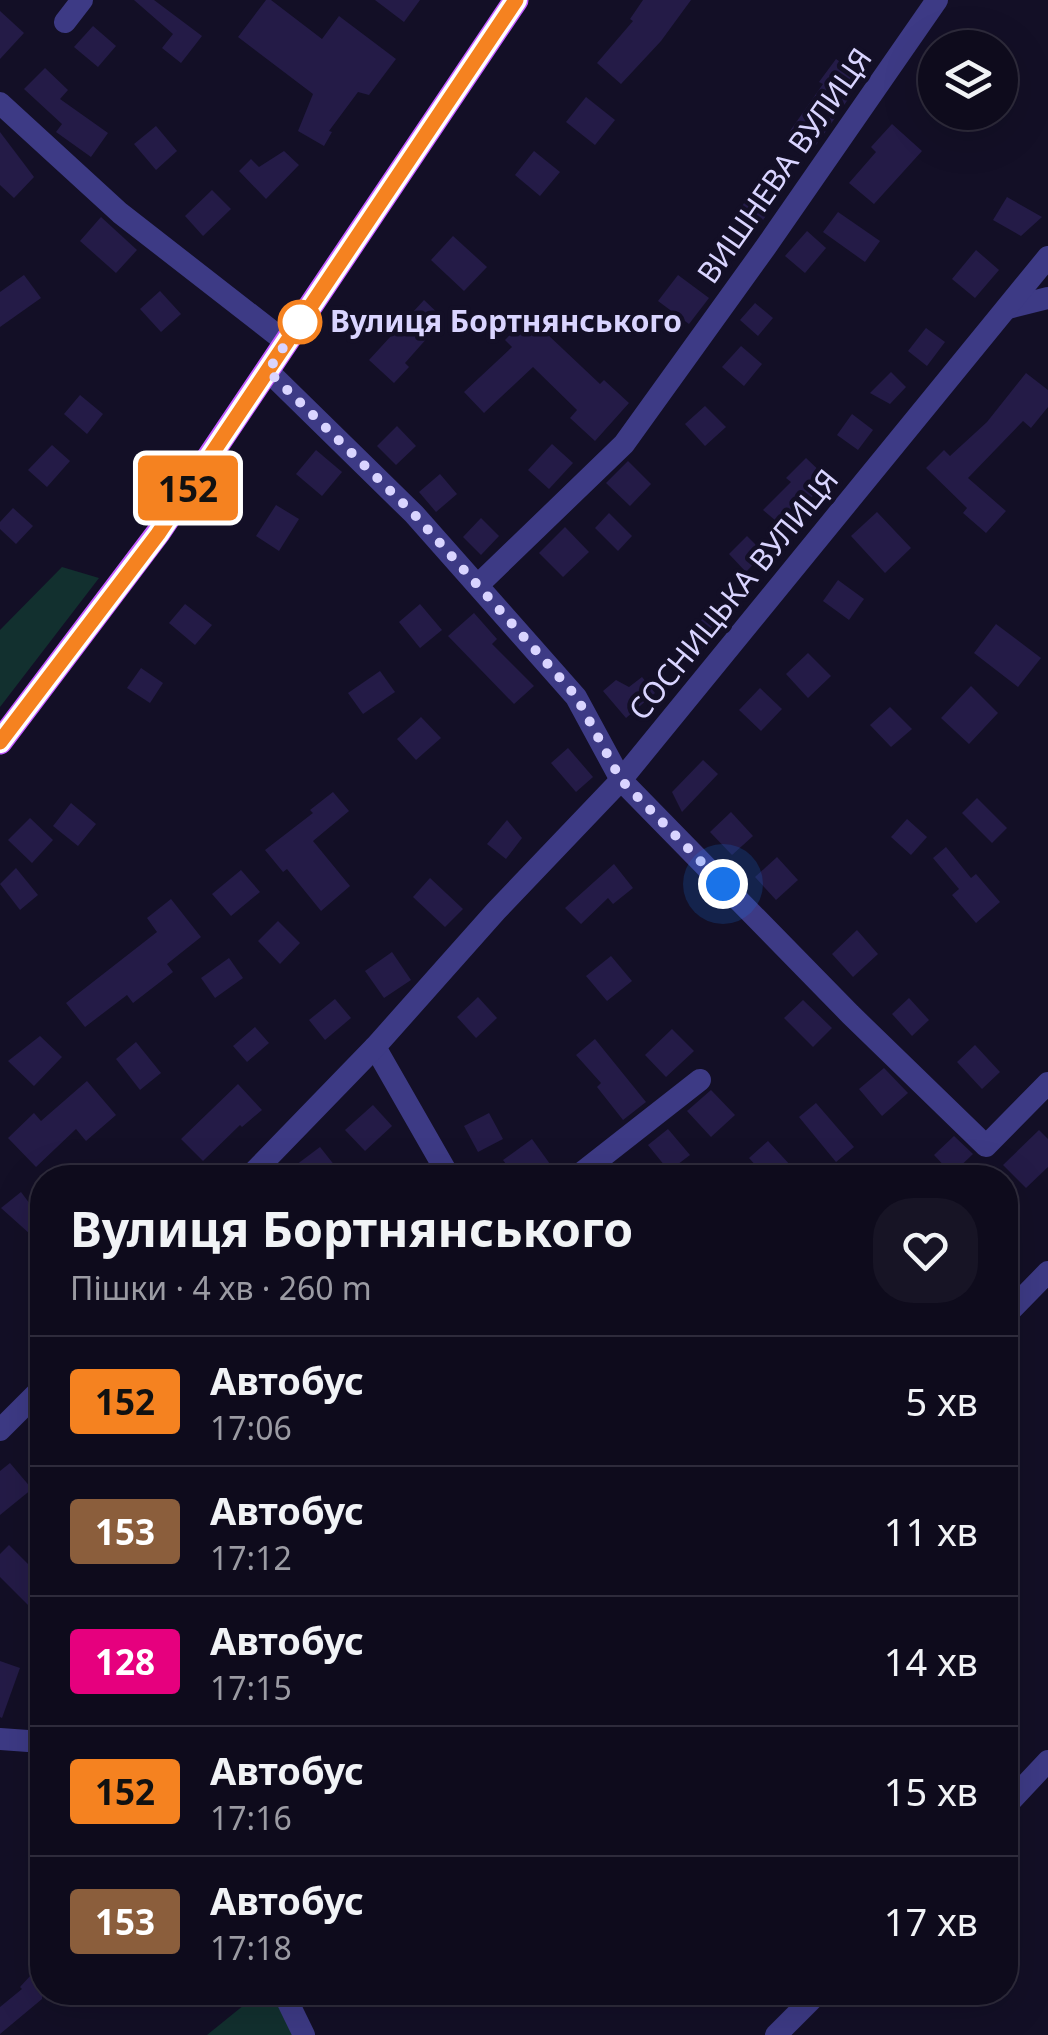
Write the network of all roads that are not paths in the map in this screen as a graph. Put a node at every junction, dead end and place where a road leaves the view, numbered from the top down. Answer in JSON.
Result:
{"nodes":[{"id":1,"x":82,"y":0,"type":"edge"},
{"id":2,"x":516,"y":0,"type":"edge"},
{"id":3,"x":937,"y":0,"type":"edge"},
{"id":4,"x":66,"y":22,"type":"dead end"},
{"id":5,"x":0,"y":103,"type":"edge"},
{"id":6,"x":1048,"y":258,"type":"edge"},
{"id":7,"x":1048,"y":298,"type":"edge"},
{"id":8,"x":1008,"y":308,"type":"junction"},
{"id":9,"x":287,"y":344,"type":"junction"},
{"id":10,"x":268,"y":371,"type":"junction"},
{"id":11,"x":478,"y":585,"type":"junction"},
{"id":12,"x":0,"y":742,"type":"edge"},
{"id":13,"x":621,"y":780,"type":"junction"},
{"id":14,"x":375,"y":1047,"type":"junction"},
{"id":15,"x":700,"y":1080,"type":"dead end"},
{"id":16,"x":1048,"y":1083,"type":"edge"},
{"id":17,"x":261,"y":1165,"type":"edge"},
{"id":18,"x":443,"y":1165,"type":"edge"},
{"id":19,"x":592,"y":1165,"type":"edge"},
{"id":20,"x":1048,"y":1272,"type":"edge"},
{"id":21,"x":1018,"y":1303,"type":"edge"},
{"id":22,"x":30,"y":1400,"type":"edge"},
{"id":23,"x":0,"y":1430,"type":"edge"},
{"id":24,"x":0,"y":1739,"type":"edge"},
{"id":25,"x":30,"y":1741,"type":"edge"},
{"id":26,"x":1048,"y":1761,"type":"edge"},
{"id":27,"x":1018,"y":1793,"type":"edge"},
{"id":28,"x":290,"y":2005,"type":"edge"},
{"id":29,"x":806,"y":2005,"type":"edge"},
{"id":30,"x":304,"y":2035,"type":"edge"},
{"id":31,"x":776,"y":2035,"type":"edge"}],
"edges":[{"from":1,"to":4,"type":"street"},
{"from":2,"to":9,"type":"main road"},
{"from":3,"to":11,"type":"street","name":"ВИШНЕВА ВУЛИЦЯ"},
{"from":5,"to":9,"type":"street"},
{"from":6,"to":8,"type":"street","name":"СОСНИЦЬКА ВУЛИЦЯ"},
{"from":7,"to":8,"type":"street"},
{"from":8,"to":13,"type":"street","name":"СОСНИЦЬКА ВУЛИЦЯ"},
{"from":9,"to":10,"type":"main road"},
{"from":10,"to":11,"type":"street"},
{"from":10,"to":12,"type":"main road"},
{"from":11,"to":13,"type":"street"},
{"from":13,"to":14,"type":"street","name":"СОСНИЦЬКА ВУЛИЦЯ"},
{"from":13,"to":16,"type":"street"},
{"from":14,"to":17,"type":"street","name":"СОСНИЦЬКА ВУЛИЦЯ"},
{"from":14,"to":18,"type":"street"},
{"from":15,"to":19,"type":"street"},
{"from":20,"to":21,"type":"street"},
{"from":22,"to":23,"type":"street"},
{"from":24,"to":25,"type":"street"},
{"from":26,"to":27,"type":"street"},
{"from":28,"to":30,"type":"street"},
{"from":29,"to":31,"type":"street"}]}
